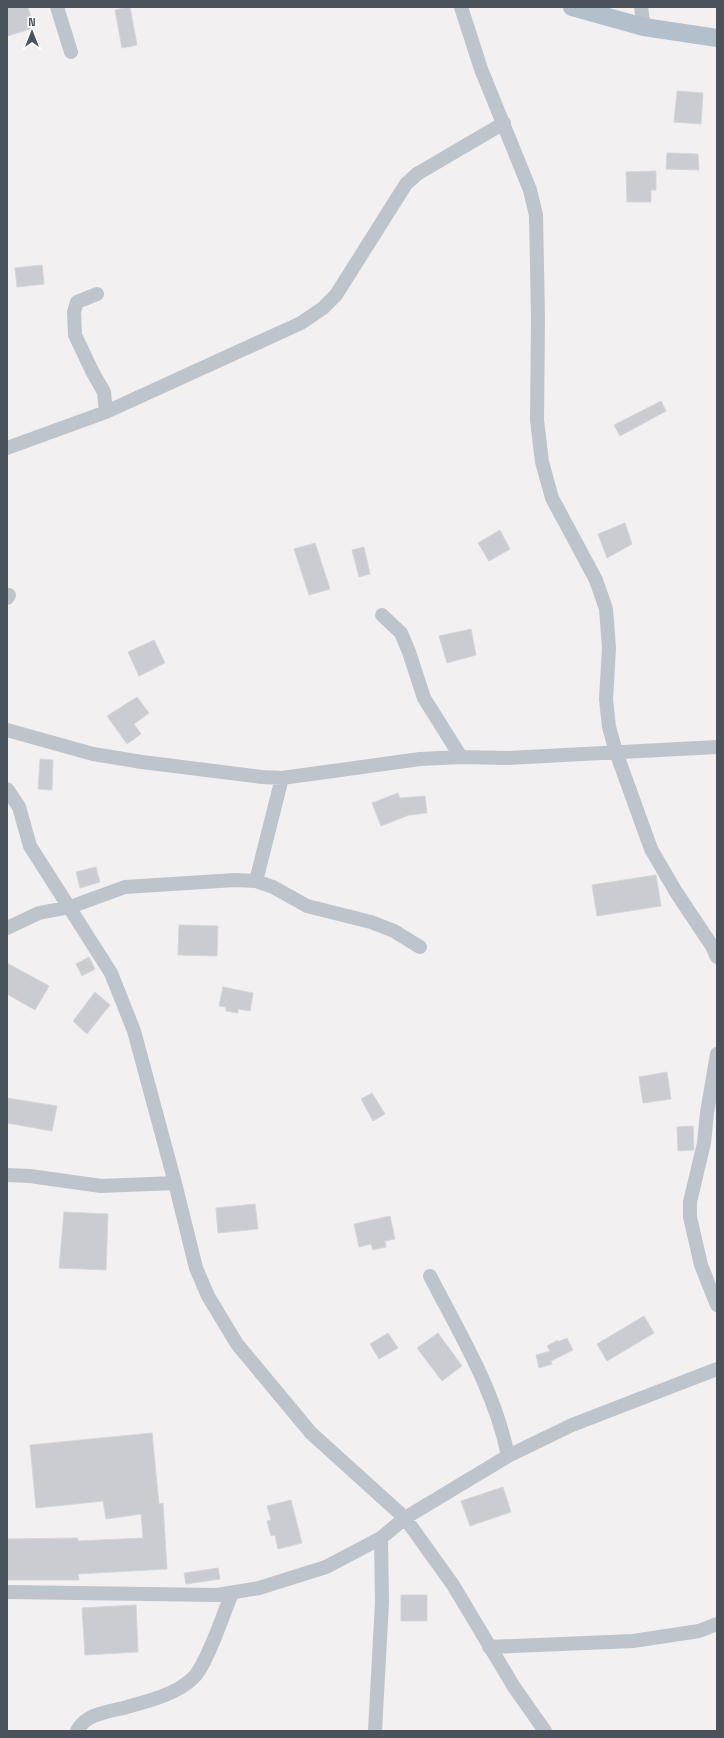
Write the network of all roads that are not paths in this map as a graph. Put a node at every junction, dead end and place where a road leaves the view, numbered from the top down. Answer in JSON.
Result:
{"nodes":[{"id":1,"x":57,"y":7,"type":"edge"},
{"id":2,"x":461,"y":7,"type":"edge"},
{"id":3,"x":572,"y":7,"type":"edge"},
{"id":4,"x":641,"y":7,"type":"edge"},
{"id":5,"x":644,"y":27,"type":"junction"},
{"id":6,"x":717,"y":38,"type":"edge"},
{"id":7,"x":71,"y":52,"type":"dead end"},
{"id":8,"x":504,"y":123,"type":"junction"},
{"id":9,"x":97,"y":294,"type":"dead end"},
{"id":10,"x":106,"y":412,"type":"junction"},
{"id":11,"x":7,"y":448,"type":"edge"},
{"id":12,"x":382,"y":615,"type":"dead end"},
{"id":13,"x":7,"y":730,"type":"edge"},
{"id":14,"x":717,"y":747,"type":"edge"},
{"id":15,"x":616,"y":752,"type":"junction"},
{"id":16,"x":461,"y":757,"type":"junction"},
{"id":17,"x":282,"y":778,"type":"junction"},
{"id":18,"x":7,"y":789,"type":"edge"},
{"id":19,"x":256,"y":881,"type":"junction"},
{"id":20,"x":70,"y":907,"type":"junction"},
{"id":21,"x":7,"y":928,"type":"edge"},
{"id":22,"x":420,"y":948,"type":"dead end"},
{"id":23,"x":717,"y":957,"type":"edge"},
{"id":24,"x":717,"y":1054,"type":"edge"},
{"id":25,"x":7,"y":1175,"type":"edge"},
{"id":26,"x":175,"y":1183,"type":"junction"},
{"id":27,"x":430,"y":1276,"type":"dead end"},
{"id":28,"x":717,"y":1305,"type":"edge"},
{"id":29,"x":717,"y":1369,"type":"edge"},
{"id":30,"x":508,"y":1456,"type":"junction"},
{"id":31,"x":405,"y":1518,"type":"junction"},
{"id":32,"x":381,"y":1538,"type":"junction"},
{"id":33,"x":7,"y":1592,"type":"edge"},
{"id":34,"x":232,"y":1592,"type":"junction"},
{"id":35,"x":717,"y":1624,"type":"edge"},
{"id":36,"x":489,"y":1647,"type":"junction"},
{"id":37,"x":77,"y":1731,"type":"edge"},
{"id":38,"x":375,"y":1731,"type":"edge"},
{"id":39,"x":545,"y":1731,"type":"edge"}],
"edges":[{"from":1,"to":7,"type":"street"},
{"from":2,"to":8,"type":"street"},
{"from":3,"to":5,"type":"main road"},
{"from":4,"to":5,"type":"street"},
{"from":5,"to":6,"type":"main road"},
{"from":8,"to":10,"type":"street"},
{"from":8,"to":15,"type":"street"},
{"from":9,"to":10,"type":"street"},
{"from":10,"to":11,"type":"street"},
{"from":12,"to":16,"type":"street"},
{"from":13,"to":17,"type":"street"},
{"from":14,"to":15,"type":"street"},
{"from":15,"to":16,"type":"street"},
{"from":15,"to":23,"type":"street"},
{"from":16,"to":17,"type":"street"},
{"from":17,"to":19,"type":"street"},
{"from":18,"to":20,"type":"street"},
{"from":19,"to":20,"type":"street"},
{"from":19,"to":22,"type":"street"},
{"from":20,"to":21,"type":"street"},
{"from":20,"to":26,"type":"street"},
{"from":24,"to":28,"type":"street"},
{"from":25,"to":26,"type":"street"},
{"from":26,"to":31,"type":"street"},
{"from":27,"to":30,"type":"street"},
{"from":29,"to":30,"type":"street"},
{"from":30,"to":31,"type":"street"},
{"from":31,"to":32,"type":"street"},
{"from":31,"to":36,"type":"street"},
{"from":32,"to":34,"type":"street"},
{"from":32,"to":38,"type":"street"},
{"from":33,"to":34,"type":"street"},
{"from":34,"to":37,"type":"street"},
{"from":35,"to":36,"type":"street"},
{"from":36,"to":39,"type":"street"}]}
